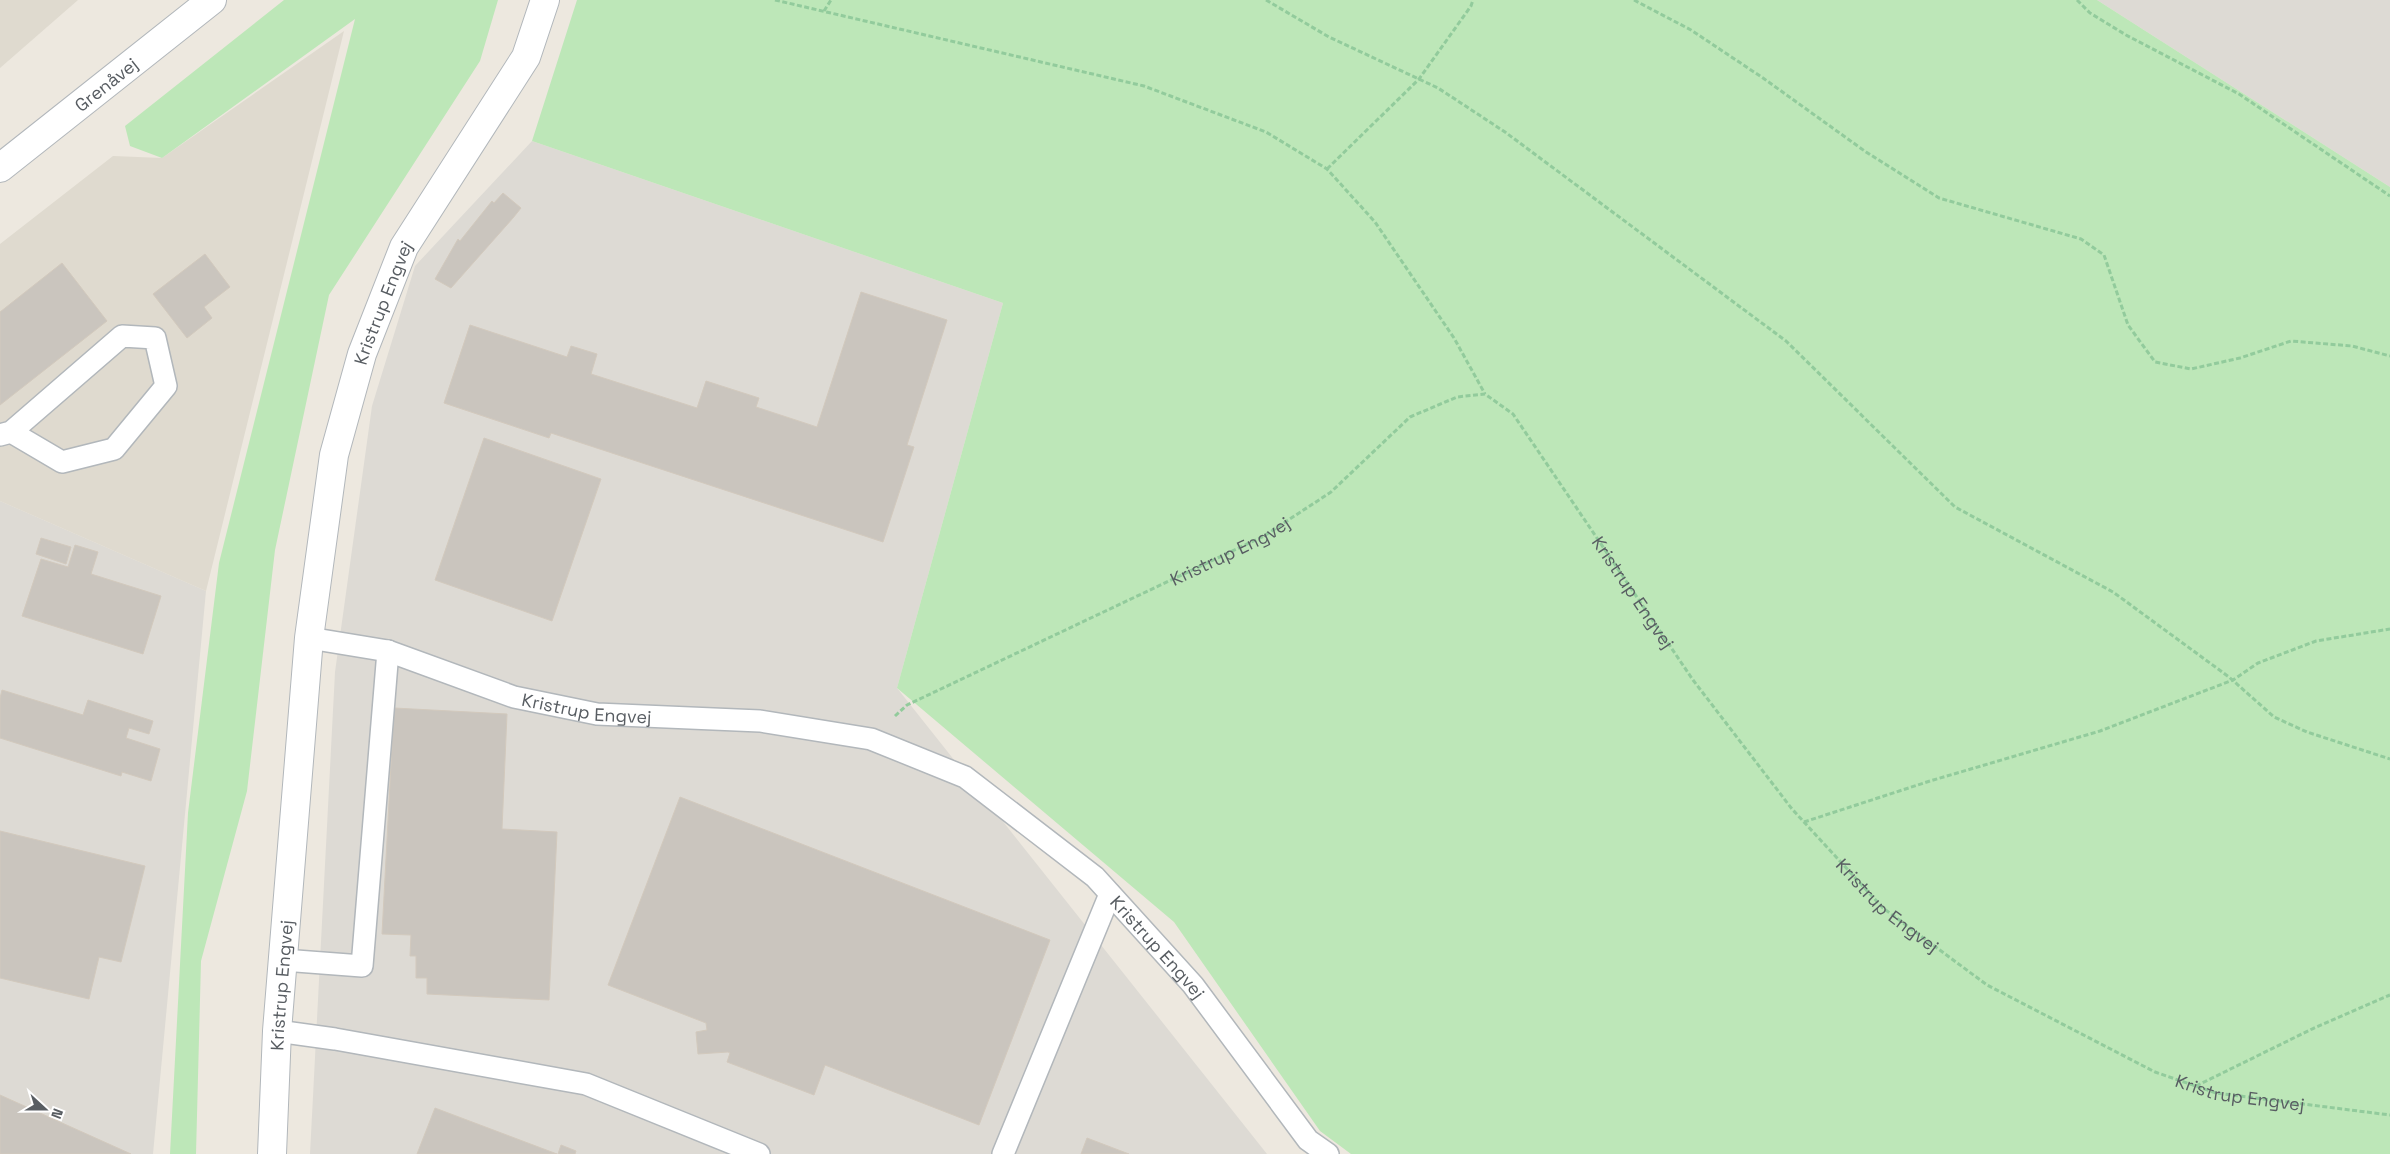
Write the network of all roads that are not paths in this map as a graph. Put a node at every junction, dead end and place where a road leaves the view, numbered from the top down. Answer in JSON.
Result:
{"nodes":[{"id":1,"x":212,"y":0,"type":"edge"},
{"id":2,"x":545,"y":0,"type":"edge"},
{"id":3,"x":0,"y":168,"type":"edge"},
{"id":4,"x":6,"y":434,"type":"edge"},
{"id":5,"x":309,"y":638,"type":"junction"},
{"id":6,"x":388,"y":652,"type":"junction"},
{"id":7,"x":1110,"y":894,"type":"junction"},
{"id":8,"x":283,"y":960,"type":"junction"},
{"id":9,"x":277,"y":1031,"type":"junction"},
{"id":10,"x":272,"y":1154,"type":"edge"},
{"id":11,"x":759,"y":1154,"type":"edge"},
{"id":12,"x":1003,"y":1154,"type":"edge"},
{"id":13,"x":1328,"y":1154,"type":"edge"}],
"edges":[{"from":1,"to":3,"type":"street","name":"Grenåvej"},
{"from":2,"to":5,"type":"street","name":"Kristrup Engvej"},
{"from":4,"to":4,"type":"lane"},
{"from":5,"to":6,"type":"lane","name":"Kristrup Engvej"},
{"from":5,"to":8,"type":"street","name":"Kristrup Engvej"},
{"from":6,"to":7,"type":"lane","name":"Kristrup Engvej"},
{"from":6,"to":8,"type":"lane"},
{"from":7,"to":12,"type":"lane"},
{"from":7,"to":13,"type":"lane","name":"Kristrup Engvej"},
{"from":8,"to":9,"type":"street","name":"Kristrup Engvej"},
{"from":9,"to":10,"type":"street","name":"Kristrup Engvej"},
{"from":9,"to":11,"type":"lane"}]}
